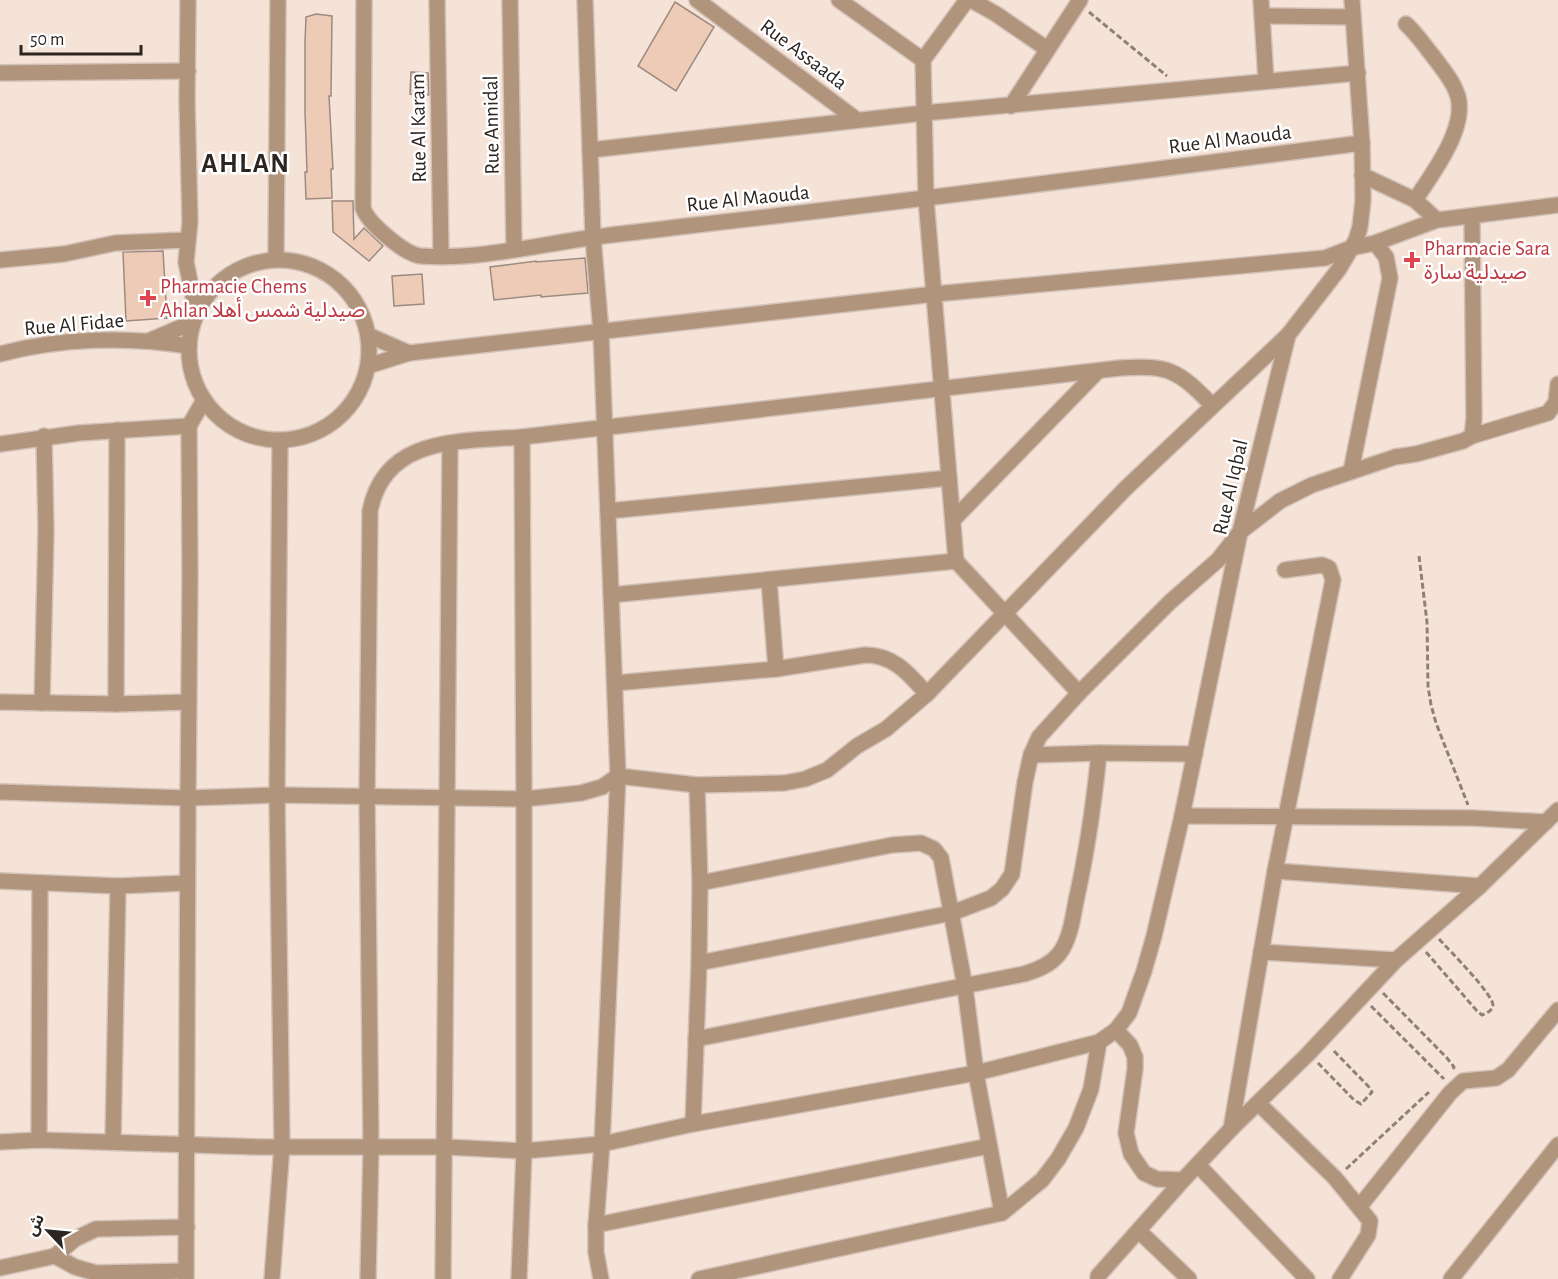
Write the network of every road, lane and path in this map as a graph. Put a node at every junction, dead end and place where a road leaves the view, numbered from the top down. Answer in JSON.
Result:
{"nodes":[{"id":1,"x":188,"y":0,"type":"edge"},
{"id":2,"x":278,"y":0,"type":"edge"},
{"id":3,"x":364,"y":0,"type":"edge"},
{"id":4,"x":437,"y":0,"type":"edge"},
{"id":5,"x":510,"y":0,"type":"edge"},
{"id":6,"x":585,"y":0,"type":"edge"},
{"id":7,"x":697,"y":0,"type":"edge"},
{"id":8,"x":839,"y":0,"type":"edge"},
{"id":9,"x":969,"y":0,"type":"edge"},
{"id":10,"x":1261,"y":0,"type":"edge"},
{"id":11,"x":1352,"y":0,"type":"edge"},
{"id":12,"x":1079,"y":2,"type":"edge"},
{"id":13,"x":1263,"y":16,"type":"junction"},
{"id":14,"x":1353,"y":17,"type":"junction"},
{"id":15,"x":1406,"y":24,"type":"dead end"},
{"id":16,"x":1047,"y":49,"type":"junction"},
{"id":17,"x":923,"y":60,"type":"junction"},
{"id":18,"x":188,"y":71,"type":"junction"},
{"id":19,"x":0,"y":73,"type":"edge"},
{"id":20,"x":1358,"y":73,"type":"junction"},
{"id":21,"x":1266,"y":80,"type":"junction"},
{"id":22,"x":1182,"y":88,"type":"junction"},
{"id":23,"x":1011,"y":105,"type":"junction"},
{"id":24,"x":924,"y":113,"type":"junction"},
{"id":25,"x":857,"y":120,"type":"junction"},
{"id":26,"x":1362,"y":143,"type":"junction"},
{"id":27,"x":590,"y":150,"type":"junction"},
{"id":28,"x":1362,"y":175,"type":"junction"},
{"id":29,"x":926,"y":199,"type":"junction"},
{"id":30,"x":1415,"y":201,"type":"junction"},
{"id":31,"x":1558,"y":205,"type":"edge"},
{"id":32,"x":1472,"y":217,"type":"junction"},
{"id":33,"x":1437,"y":220,"type":"junction"},
{"id":34,"x":593,"y":237,"type":"junction"},
{"id":35,"x":187,"y":240,"type":"junction"},
{"id":36,"x":1376,"y":243,"type":"junction"},
{"id":37,"x":1351,"y":248,"type":"junction"},
{"id":38,"x":514,"y":249,"type":"junction"},
{"id":39,"x":441,"y":255,"type":"junction"},
{"id":40,"x":276,"y":259,"type":"junction"},
{"id":41,"x":0,"y":260,"type":"edge"},
{"id":42,"x":935,"y":294,"type":"junction"},
{"id":43,"x":201,"y":304,"type":"junction"},
{"id":44,"x":193,"y":322,"type":"junction"},
{"id":45,"x":601,"y":332,"type":"junction"},
{"id":46,"x":368,"y":335,"type":"junction"},
{"id":47,"x":1288,"y":335,"type":"junction"},
{"id":48,"x":151,"y":340,"type":"junction"},
{"id":49,"x":189,"y":346,"type":"junction"},
{"id":50,"x":409,"y":353,"type":"junction"},
{"id":51,"x":0,"y":354,"type":"edge"},
{"id":52,"x":368,"y":366,"type":"junction"},
{"id":53,"x":1097,"y":372,"type":"junction"},
{"id":54,"x":1558,"y":384,"type":"edge"},
{"id":55,"x":942,"y":389,"type":"junction"},
{"id":56,"x":204,"y":400,"type":"junction"},
{"id":57,"x":1212,"y":405,"type":"junction"},
{"id":58,"x":189,"y":426,"type":"junction"},
{"id":59,"x":604,"y":427,"type":"junction"},
{"id":60,"x":117,"y":430,"type":"junction"},
{"id":61,"x":44,"y":436,"type":"junction"},
{"id":62,"x":1472,"y":436,"type":"junction"},
{"id":63,"x":522,"y":437,"type":"junction"},
{"id":64,"x":280,"y":441,"type":"junction"},
{"id":65,"x":450,"y":443,"type":"junction"},
{"id":66,"x":0,"y":444,"type":"edge"},
{"id":67,"x":1351,"y":471,"type":"junction"},
{"id":68,"x":949,"y":478,"type":"junction"},
{"id":69,"x":608,"y":511,"type":"junction"},
{"id":70,"x":953,"y":520,"type":"junction"},
{"id":71,"x":1240,"y":532,"type":"junction"},
{"id":72,"x":1419,"y":556,"type":"dead end"},
{"id":73,"x":956,"y":561,"type":"junction"},
{"id":74,"x":1286,"y":570,"type":"dead end"},
{"id":75,"x":769,"y":580,"type":"junction"},
{"id":76,"x":611,"y":595,"type":"junction"},
{"id":77,"x":1005,"y":614,"type":"junction"},
{"id":78,"x":776,"y":669,"type":"junction"},
{"id":79,"x":615,"y":683,"type":"junction"},
{"id":80,"x":1079,"y":693,"type":"junction"},
{"id":81,"x":927,"y":694,"type":"junction"},
{"id":82,"x":0,"y":702,"type":"edge"},
{"id":83,"x":189,"y":702,"type":"junction"},
{"id":84,"x":42,"y":703,"type":"junction"},
{"id":85,"x":116,"y":704,"type":"junction"},
{"id":86,"x":1099,"y":753,"type":"junction"},
{"id":87,"x":1195,"y":754,"type":"junction"},
{"id":88,"x":1031,"y":756,"type":"junction"},
{"id":89,"x":618,"y":776,"type":"junction"},
{"id":90,"x":697,"y":785,"type":"junction"},
{"id":91,"x":0,"y":792,"type":"edge"},
{"id":92,"x":277,"y":795,"type":"junction"},
{"id":93,"x":367,"y":797,"type":"junction"},
{"id":94,"x":448,"y":797,"type":"junction"},
{"id":95,"x":188,"y":798,"type":"junction"},
{"id":96,"x":524,"y":798,"type":"junction"},
{"id":97,"x":1558,"y":810,"type":"edge"},
{"id":98,"x":1182,"y":816,"type":"junction"},
{"id":99,"x":1285,"y":818,"type":"junction"},
{"id":100,"x":1473,"y":818,"type":"junction"},
{"id":101,"x":1546,"y":822,"type":"junction"},
{"id":102,"x":1275,"y":871,"type":"junction"},
{"id":103,"x":0,"y":881,"type":"edge"},
{"id":104,"x":40,"y":883,"type":"junction"},
{"id":105,"x":187,"y":883,"type":"junction"},
{"id":106,"x":700,"y":884,"type":"junction"},
{"id":107,"x":118,"y":886,"type":"junction"},
{"id":108,"x":1480,"y":886,"type":"junction"},
{"id":109,"x":952,"y":913,"type":"junction"},
{"id":110,"x":1430,"y":929,"type":"junction"},
{"id":111,"x":1417,"y":941,"type":"junction"},
{"id":112,"x":1261,"y":952,"type":"junction"},
{"id":113,"x":1396,"y":960,"type":"junction"},
{"id":114,"x":699,"y":963,"type":"junction"},
{"id":115,"x":1373,"y":983,"type":"junction"},
{"id":116,"x":965,"y":987,"type":"junction"},
{"id":117,"x":1361,"y":996,"type":"junction"},
{"id":118,"x":1558,"y":1010,"type":"edge"},
{"id":119,"x":1116,"y":1030,"type":"junction"},
{"id":120,"x":696,"y":1039,"type":"junction"},
{"id":121,"x":1322,"y":1039,"type":"junction"},
{"id":122,"x":1099,"y":1042,"type":"junction"},
{"id":123,"x":1308,"y":1053,"type":"junction"},
{"id":124,"x":976,"y":1073,"type":"junction"},
{"id":125,"x":1435,"y":1087,"type":"dead end"},
{"id":126,"x":1258,"y":1103,"type":"junction"},
{"id":127,"x":693,"y":1124,"type":"junction"},
{"id":128,"x":1231,"y":1130,"type":"junction"},
{"id":129,"x":39,"y":1140,"type":"junction"},
{"id":130,"x":0,"y":1142,"type":"edge"},
{"id":131,"x":113,"y":1142,"type":"junction"},
{"id":132,"x":187,"y":1144,"type":"junction"},
{"id":133,"x":602,"y":1144,"type":"junction"},
{"id":134,"x":1558,"y":1145,"type":"edge"},
{"id":135,"x":282,"y":1146,"type":"junction"},
{"id":136,"x":989,"y":1146,"type":"junction"},
{"id":137,"x":446,"y":1147,"type":"junction"},
{"id":138,"x":371,"y":1148,"type":"junction"},
{"id":139,"x":524,"y":1151,"type":"junction"},
{"id":140,"x":1198,"y":1165,"type":"junction"},
{"id":141,"x":1335,"y":1178,"type":"junction"},
{"id":142,"x":1184,"y":1180,"type":"junction"},
{"id":143,"x":1360,"y":1206,"type":"junction"},
{"id":144,"x":1002,"y":1213,"type":"junction"},
{"id":145,"x":596,"y":1225,"type":"junction"},
{"id":146,"x":187,"y":1227,"type":"junction"},
{"id":147,"x":1139,"y":1231,"type":"junction"},
{"id":148,"x":55,"y":1256,"type":"junction"},
{"id":149,"x":0,"y":1268,"type":"edge"},
{"id":150,"x":186,"y":1275,"type":"edge"},
{"id":151,"x":272,"y":1279,"type":"edge"},
{"id":152,"x":368,"y":1279,"type":"edge"},
{"id":153,"x":443,"y":1279,"type":"edge"},
{"id":154,"x":519,"y":1279,"type":"edge"},
{"id":155,"x":601,"y":1279,"type":"edge"},
{"id":156,"x":699,"y":1279,"type":"edge"},
{"id":157,"x":1098,"y":1279,"type":"edge"},
{"id":158,"x":1189,"y":1279,"type":"edge"},
{"id":159,"x":1307,"y":1279,"type":"edge"},
{"id":160,"x":1340,"y":1279,"type":"edge"},
{"id":161,"x":1451,"y":1279,"type":"edge"}],
"edges":[{"from":1,"to":18,"type":"street"},
{"from":2,"to":40,"type":"street"},
{"from":3,"to":39,"type":"street","name":"Rue Al Maouda"},
{"from":4,"to":39,"type":"street","name":"Rue Al Karam"},
{"from":5,"to":38,"type":"street","name":"Rue Annidal"},
{"from":6,"to":27,"type":"street"},
{"from":7,"to":25,"type":"street","name":"Rue Assaada"},
{"from":8,"to":17,"type":"street"},
{"from":9,"to":16,"type":"street"},
{"from":9,"to":17,"type":"street"},
{"from":10,"to":13,"type":"street"},
{"from":11,"to":14,"type":"street","name":"Rue Al Iqbal"},
{"from":12,"to":16,"type":"street"},
{"from":12,"to":22,"type":"path"},
{"from":13,"to":14,"type":"street"},
{"from":13,"to":21,"type":"street"},
{"from":14,"to":20,"type":"street","name":"Rue Al Iqbal"},
{"from":15,"to":30,"type":"street"},
{"from":16,"to":23,"type":"street"},
{"from":17,"to":24,"type":"street"},
{"from":18,"to":19,"type":"street"},
{"from":18,"to":35,"type":"street"},
{"from":20,"to":21,"type":"street"},
{"from":20,"to":26,"type":"street","name":"Rue Al Iqbal"},
{"from":21,"to":22,"type":"street"},
{"from":22,"to":23,"type":"street"},
{"from":23,"to":24,"type":"street"},
{"from":24,"to":25,"type":"street"},
{"from":24,"to":29,"type":"street"},
{"from":25,"to":27,"type":"street"},
{"from":26,"to":28,"type":"street","name":"Rue Al Iqbal"},
{"from":26,"to":29,"type":"street","name":"Rue Al Maouda"},
{"from":27,"to":34,"type":"street"},
{"from":28,"to":30,"type":"street"},
{"from":28,"to":37,"type":"street","name":"Rue Al Iqbal"},
{"from":29,"to":34,"type":"street","name":"Rue Al Maouda"},
{"from":29,"to":42,"type":"street"},
{"from":30,"to":33,"type":"street"},
{"from":31,"to":32,"type":"street"},
{"from":32,"to":33,"type":"street"},
{"from":32,"to":62,"type":"street"},
{"from":33,"to":36,"type":"street"},
{"from":34,"to":38,"type":"street","name":"Rue Al Maouda"},
{"from":34,"to":45,"type":"street"},
{"from":35,"to":41,"type":"street"},
{"from":35,"to":43,"type":"street"},
{"from":36,"to":37,"type":"street"},
{"from":36,"to":67,"type":"street"},
{"from":37,"to":42,"type":"street"},
{"from":37,"to":47,"type":"street","name":"Rue Al Iqbal"},
{"from":38,"to":39,"type":"street","name":"Rue Al Maouda"},
{"from":40,"to":43,"type":"street"},
{"from":40,"to":46,"type":"street"},
{"from":42,"to":45,"type":"street"},
{"from":42,"to":55,"type":"street"},
{"from":43,"to":44,"type":"street"},
{"from":44,"to":48,"type":"street","name":"Rue Al Fidae"},
{"from":44,"to":49,"type":"street"},
{"from":45,"to":50,"type":"street"},
{"from":45,"to":59,"type":"street"},
{"from":46,"to":50,"type":"street"},
{"from":46,"to":52,"type":"street"},
{"from":47,"to":57,"type":"street"},
{"from":47,"to":71,"type":"street","name":"Rue Al Iqbal"},
{"from":48,"to":49,"type":"street","name":"Rue Al Fidae"},
{"from":48,"to":51,"type":"street","name":"Rue Al Fidae"},
{"from":49,"to":56,"type":"street"},
{"from":50,"to":52,"type":"street"},
{"from":52,"to":64,"type":"street"},
{"from":53,"to":55,"type":"street"},
{"from":53,"to":57,"type":"street"},
{"from":53,"to":70,"type":"street"},
{"from":54,"to":62,"type":"street"},
{"from":55,"to":59,"type":"street"},
{"from":55,"to":68,"type":"street"},
{"from":56,"to":58,"type":"street"},
{"from":56,"to":64,"type":"street"},
{"from":57,"to":77,"type":"street"},
{"from":58,"to":60,"type":"street"},
{"from":58,"to":83,"type":"street"},
{"from":59,"to":63,"type":"street"},
{"from":59,"to":69,"type":"street"},
{"from":60,"to":61,"type":"street"},
{"from":60,"to":85,"type":"street"},
{"from":61,"to":66,"type":"street"},
{"from":61,"to":84,"type":"street"},
{"from":62,"to":67,"type":"street"},
{"from":63,"to":65,"type":"street"},
{"from":63,"to":96,"type":"street"},
{"from":64,"to":92,"type":"street"},
{"from":65,"to":93,"type":"street"},
{"from":65,"to":94,"type":"street"},
{"from":67,"to":71,"type":"street"},
{"from":68,"to":69,"type":"street"},
{"from":68,"to":70,"type":"street"},
{"from":69,"to":76,"type":"street"},
{"from":70,"to":73,"type":"street"},
{"from":71,"to":80,"type":"street"},
{"from":71,"to":87,"type":"street","name":"Rue Al Iqbal"},
{"from":72,"to":100,"type":"path"},
{"from":73,"to":75,"type":"street"},
{"from":73,"to":77,"type":"street"},
{"from":74,"to":99,"type":"street"},
{"from":75,"to":76,"type":"street"},
{"from":75,"to":78,"type":"street"},
{"from":76,"to":79,"type":"street"},
{"from":77,"to":80,"type":"street"},
{"from":77,"to":81,"type":"street"},
{"from":78,"to":79,"type":"street"},
{"from":78,"to":81,"type":"street"},
{"from":79,"to":89,"type":"street"},
{"from":80,"to":88,"type":"street"},
{"from":81,"to":90,"type":"street"},
{"from":82,"to":84,"type":"street"},
{"from":83,"to":85,"type":"street"},
{"from":83,"to":95,"type":"street"},
{"from":84,"to":85,"type":"street"},
{"from":86,"to":87,"type":"street"},
{"from":86,"to":88,"type":"street"},
{"from":86,"to":116,"type":"street"},
{"from":87,"to":98,"type":"street","name":"Rue Al Iqbal"},
{"from":88,"to":109,"type":"street"},
{"from":89,"to":90,"type":"street"},
{"from":89,"to":96,"type":"street"},
{"from":89,"to":133,"type":"street"},
{"from":90,"to":106,"type":"street"},
{"from":91,"to":95,"type":"street"},
{"from":92,"to":93,"type":"street"},
{"from":92,"to":95,"type":"street"},
{"from":92,"to":135,"type":"street"},
{"from":93,"to":94,"type":"street"},
{"from":93,"to":138,"type":"street"},
{"from":94,"to":96,"type":"street"},
{"from":94,"to":137,"type":"street"},
{"from":95,"to":105,"type":"street"},
{"from":96,"to":139,"type":"street"},
{"from":97,"to":101,"type":"street"},
{"from":98,"to":99,"type":"street"},
{"from":98,"to":119,"type":"street","name":"Rue Al Iqbal"},
{"from":99,"to":100,"type":"street"},
{"from":99,"to":102,"type":"street"},
{"from":100,"to":101,"type":"street"},
{"from":101,"to":108,"type":"street"},
{"from":102,"to":108,"type":"street"},
{"from":102,"to":112,"type":"street"},
{"from":103,"to":104,"type":"street"},
{"from":104,"to":107,"type":"street"},
{"from":104,"to":129,"type":"street"},
{"from":105,"to":107,"type":"street"},
{"from":105,"to":132,"type":"street"},
{"from":106,"to":109,"type":"street"},
{"from":106,"to":114,"type":"street"},
{"from":107,"to":131,"type":"street"},
{"from":108,"to":110,"type":"street"},
{"from":109,"to":114,"type":"street"},
{"from":109,"to":116,"type":"street"},
{"from":110,"to":111,"type":"street"},
{"from":110,"to":111,"type":"path"},
{"from":111,"to":113,"type":"street"},
{"from":112,"to":113,"type":"street"},
{"from":112,"to":128,"type":"street"},
{"from":113,"to":115,"type":"street"},
{"from":114,"to":120,"type":"street"},
{"from":115,"to":117,"type":"street"},
{"from":115,"to":117,"type":"path"},
{"from":116,"to":120,"type":"street"},
{"from":116,"to":124,"type":"street"},
{"from":117,"to":121,"type":"street"},
{"from":118,"to":143,"type":"street"},
{"from":119,"to":122,"type":"street"},
{"from":119,"to":142,"type":"street"},
{"from":120,"to":127,"type":"street"},
{"from":121,"to":123,"type":"street"},
{"from":121,"to":123,"type":"path"},
{"from":122,"to":124,"type":"street"},
{"from":122,"to":144,"type":"street"},
{"from":123,"to":126,"type":"street"},
{"from":124,"to":127,"type":"street"},
{"from":124,"to":136,"type":"street"},
{"from":125,"to":141,"type":"path"},
{"from":126,"to":128,"type":"street"},
{"from":126,"to":141,"type":"street"},
{"from":127,"to":133,"type":"street"},
{"from":128,"to":140,"type":"street"},
{"from":129,"to":130,"type":"street"},
{"from":129,"to":131,"type":"street"},
{"from":131,"to":132,"type":"street"},
{"from":132,"to":135,"type":"street"},
{"from":132,"to":146,"type":"street"},
{"from":133,"to":139,"type":"street"},
{"from":133,"to":145,"type":"street"},
{"from":134,"to":161,"type":"street"},
{"from":135,"to":138,"type":"street"},
{"from":135,"to":151,"type":"street"},
{"from":136,"to":144,"type":"street"},
{"from":136,"to":145,"type":"street"},
{"from":137,"to":138,"type":"street"},
{"from":137,"to":139,"type":"street"},
{"from":137,"to":153,"type":"street"},
{"from":138,"to":152,"type":"street"},
{"from":139,"to":154,"type":"street"},
{"from":140,"to":142,"type":"street"},
{"from":140,"to":159,"type":"street"},
{"from":141,"to":143,"type":"street"},
{"from":142,"to":147,"type":"street"},
{"from":143,"to":160,"type":"street"},
{"from":144,"to":156,"type":"street"},
{"from":145,"to":155,"type":"street"},
{"from":146,"to":148,"type":"street"},
{"from":146,"to":150,"type":"street"},
{"from":147,"to":157,"type":"street"},
{"from":147,"to":158,"type":"street"},
{"from":148,"to":149,"type":"street"},
{"from":148,"to":150,"type":"street"}]}
